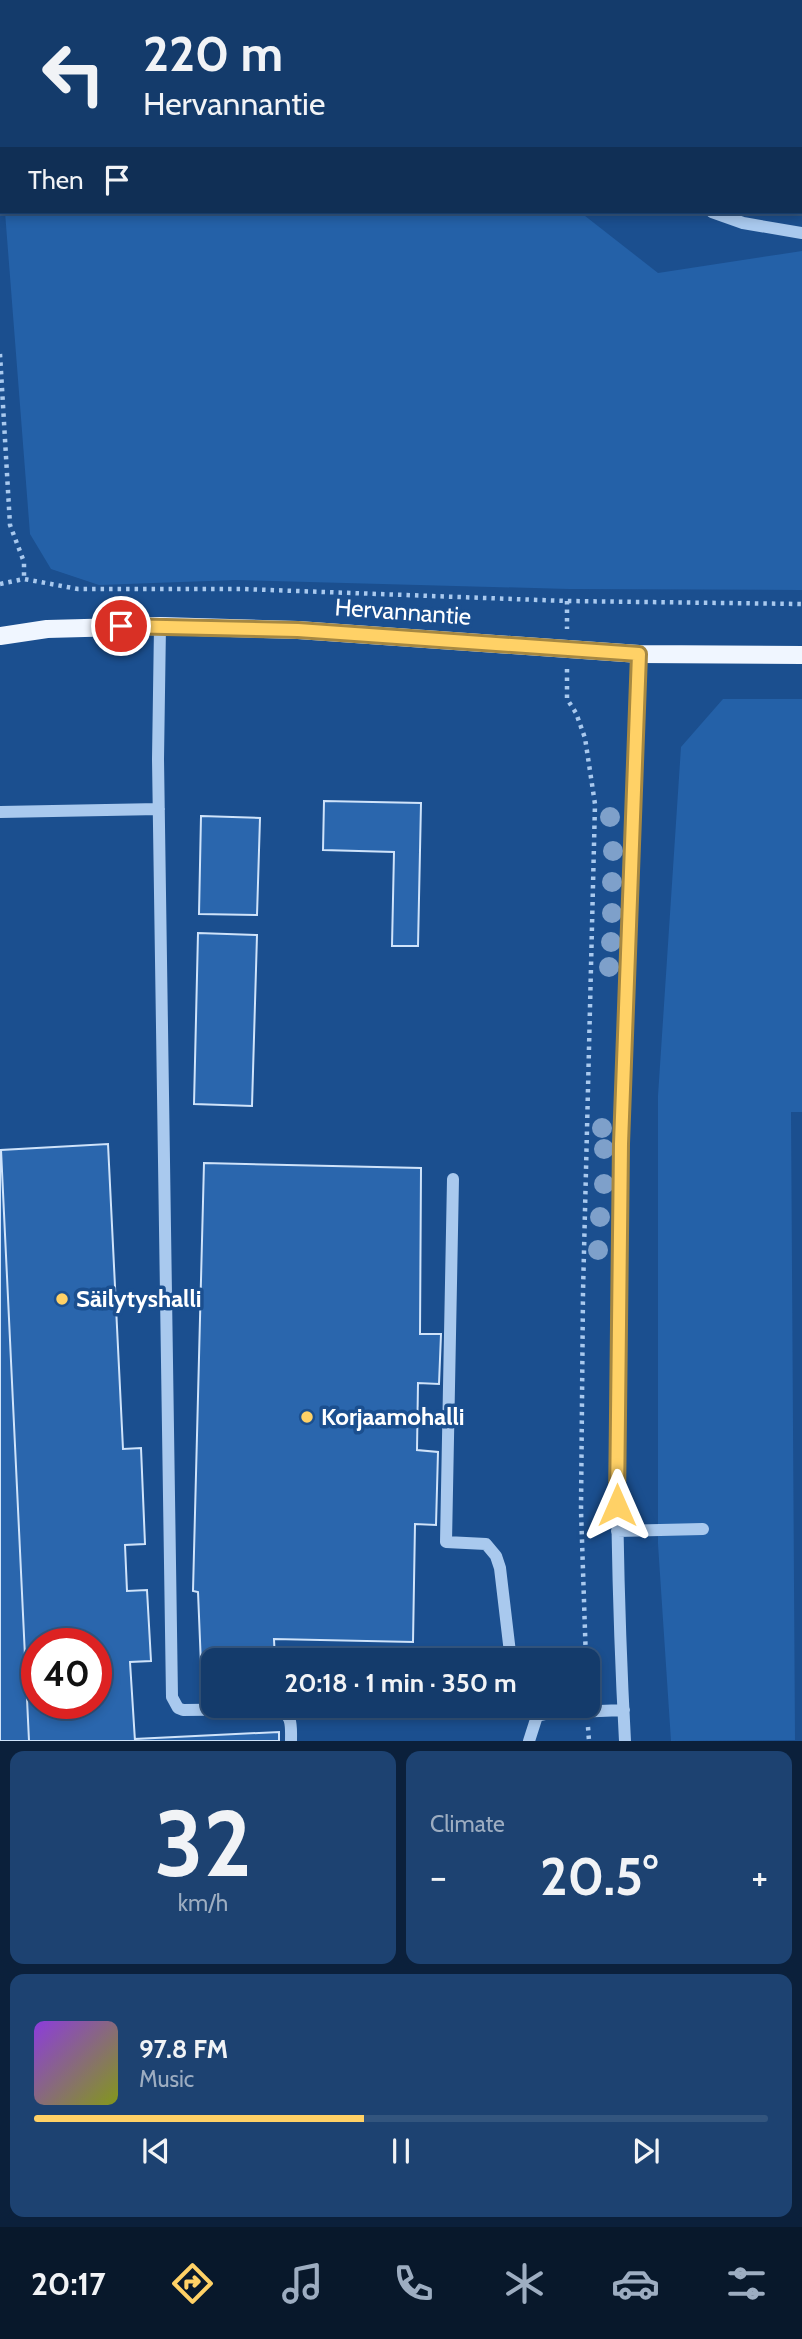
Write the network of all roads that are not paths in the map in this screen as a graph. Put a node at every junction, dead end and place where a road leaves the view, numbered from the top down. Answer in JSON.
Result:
{"nodes":[{"id":1,"x":718,"y":214,"type":"edge"},
{"id":2,"x":802,"y":233,"type":"edge"},
{"id":3,"x":160,"y":626,"type":"junction"},
{"id":4,"x":0,"y":636,"type":"edge"},
{"id":5,"x":639,"y":654,"type":"junction"},
{"id":6,"x":802,"y":655,"type":"edge"},
{"id":7,"x":159,"y":810,"type":"junction"},
{"id":8,"x":0,"y":812,"type":"edge"},
{"id":9,"x":453,"y":1179,"type":"dead end"},
{"id":10,"x":703,"y":1529,"type":"dead end"},
{"id":11,"x":617,"y":1531,"type":"junction"},
{"id":12,"x":509,"y":1648,"type":"edge"},
{"id":13,"x":600,"y":1710,"type":"edge"},
{"id":14,"x":624,"y":1710,"type":"junction"},
{"id":15,"x":532,"y":1718,"type":"edge"},
{"id":16,"x":291,"y":1741,"type":"edge"},
{"id":17,"x":529,"y":1741,"type":"edge"},
{"id":18,"x":625,"y":1741,"type":"edge"}],
"edges":[{"from":1,"to":2,"type":"street"},
{"from":3,"to":4,"type":"main road","name":"Hervannantie"},
{"from":3,"to":5,"type":"main road","name":"Hervannantie"},
{"from":3,"to":7,"type":"street"},
{"from":5,"to":6,"type":"main road","name":"Hervannantie"},
{"from":5,"to":11,"type":"street"},
{"from":7,"to":8,"type":"street"},
{"from":7,"to":16,"type":"street"},
{"from":9,"to":12,"type":"street"},
{"from":10,"to":11,"type":"street"},
{"from":11,"to":14,"type":"street"},
{"from":13,"to":14,"type":"street"},
{"from":14,"to":18,"type":"street"},
{"from":15,"to":17,"type":"street"}]}
